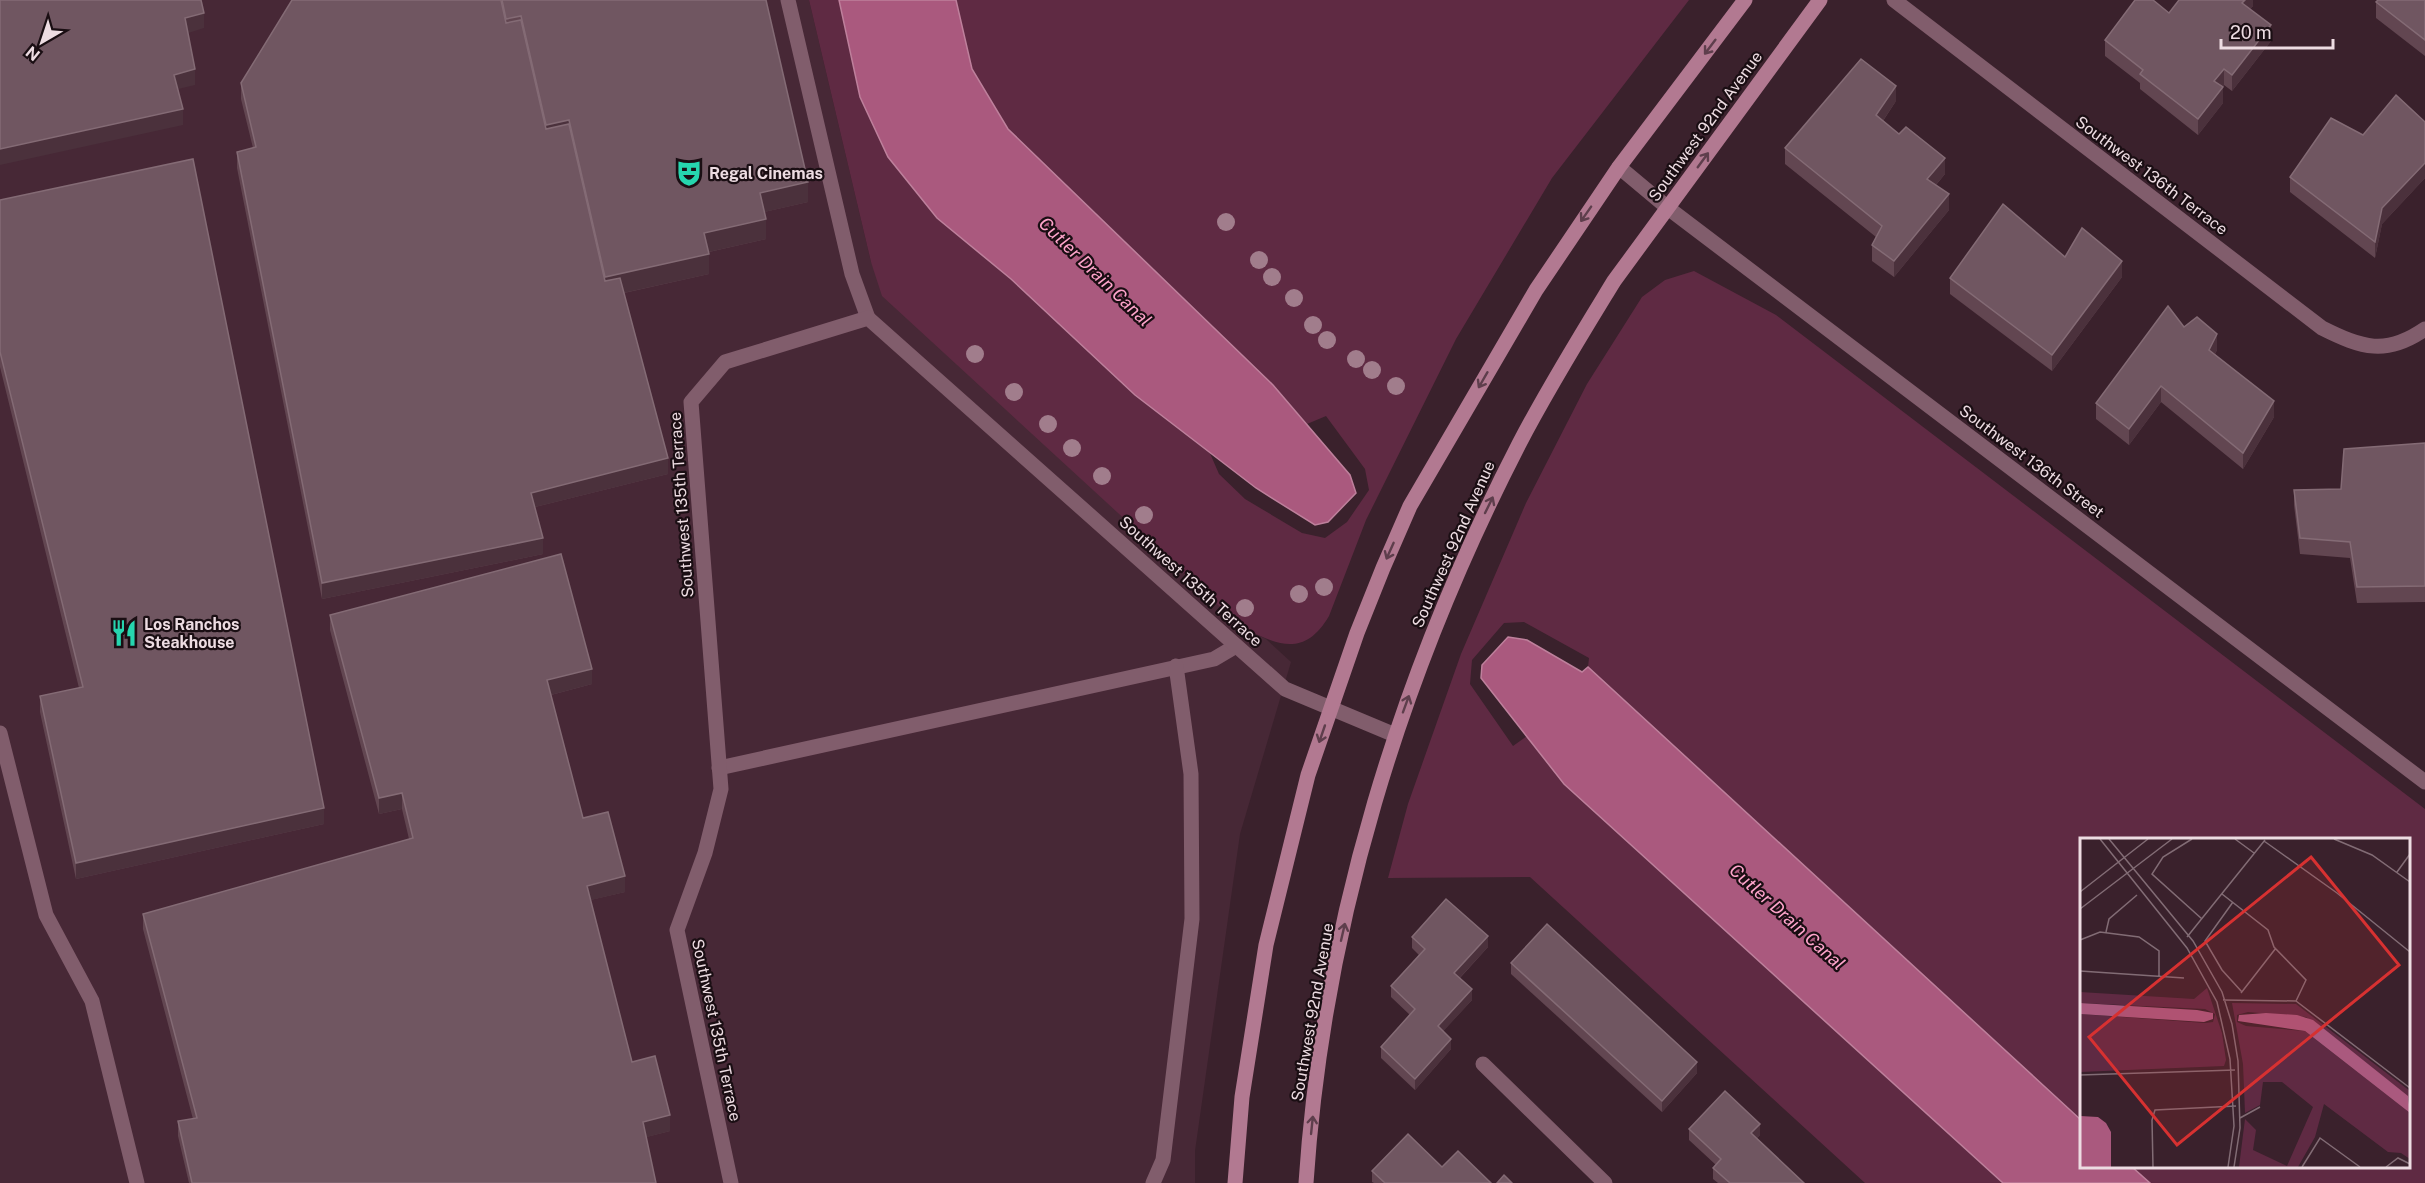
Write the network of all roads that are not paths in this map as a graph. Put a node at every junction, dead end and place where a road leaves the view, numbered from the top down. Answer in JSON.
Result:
{"nodes":[{"id":1,"x":788,"y":0,"type":"edge"},
{"id":2,"x":1745,"y":0,"type":"edge"},
{"id":3,"x":1820,"y":0,"type":"edge"},
{"id":4,"x":1894,"y":0,"type":"edge"},
{"id":5,"x":1619,"y":167,"type":"junction"},
{"id":6,"x":1668,"y":207,"type":"junction"},
{"id":7,"x":868,"y":318,"type":"junction"},
{"id":8,"x":2425,"y":329,"type":"edge"},
{"id":9,"x":1236,"y":646,"type":"junction"},
{"id":10,"x":1176,"y":666,"type":"junction"},
{"id":11,"x":1330,"y":707,"type":"junction"},
{"id":12,"x":0,"y":733,"type":"edge"},
{"id":13,"x":1395,"y":735,"type":"junction"},
{"id":14,"x":719,"y":768,"type":"junction"},
{"id":15,"x":2425,"y":782,"type":"edge"},
{"id":16,"x":1483,"y":1064,"type":"dead end"},
{"id":17,"x":137,"y":1183,"type":"edge"},
{"id":18,"x":730,"y":1183,"type":"edge"},
{"id":19,"x":1153,"y":1183,"type":"edge"},
{"id":20,"x":1235,"y":1183,"type":"edge"},
{"id":21,"x":1306,"y":1183,"type":"edge"},
{"id":22,"x":1605,"y":1183,"type":"edge"}],
"edges":[{"from":1,"to":7,"type":"street"},
{"from":2,"to":5,"type":"street","one_way":true},
{"from":6,"to":3,"type":"street","name":"Southwest 92nd Avenue","one_way":true},
{"from":4,"to":8,"type":"street","name":"Southwest 136th Terrace"},
{"from":5,"to":6,"type":"street","name":"Southwest 136th Street"},
{"from":5,"to":11,"type":"street","one_way":true},
{"from":13,"to":6,"type":"street","name":"Southwest 92nd Avenue","one_way":true},
{"from":6,"to":15,"type":"street","name":"Southwest 136th Street"},
{"from":7,"to":9,"type":"street","name":"Southwest 135th Terrace"},
{"from":7,"to":14,"type":"street","name":"Southwest 135th Terrace"},
{"from":9,"to":10,"type":"street"},
{"from":9,"to":11,"type":"street","name":"Southwest 135th Terrace"},
{"from":10,"to":14,"type":"street"},
{"from":10,"to":19,"type":"street"},
{"from":11,"to":13,"type":"street","name":"Southwest 135th Terrace"},
{"from":11,"to":20,"type":"street","one_way":true},
{"from":12,"to":17,"type":"street"},
{"from":21,"to":13,"type":"street","name":"Southwest 92nd Avenue","one_way":true},
{"from":14,"to":18,"type":"street","name":"Southwest 135th Terrace"},
{"from":16,"to":22,"type":"street"}]}
